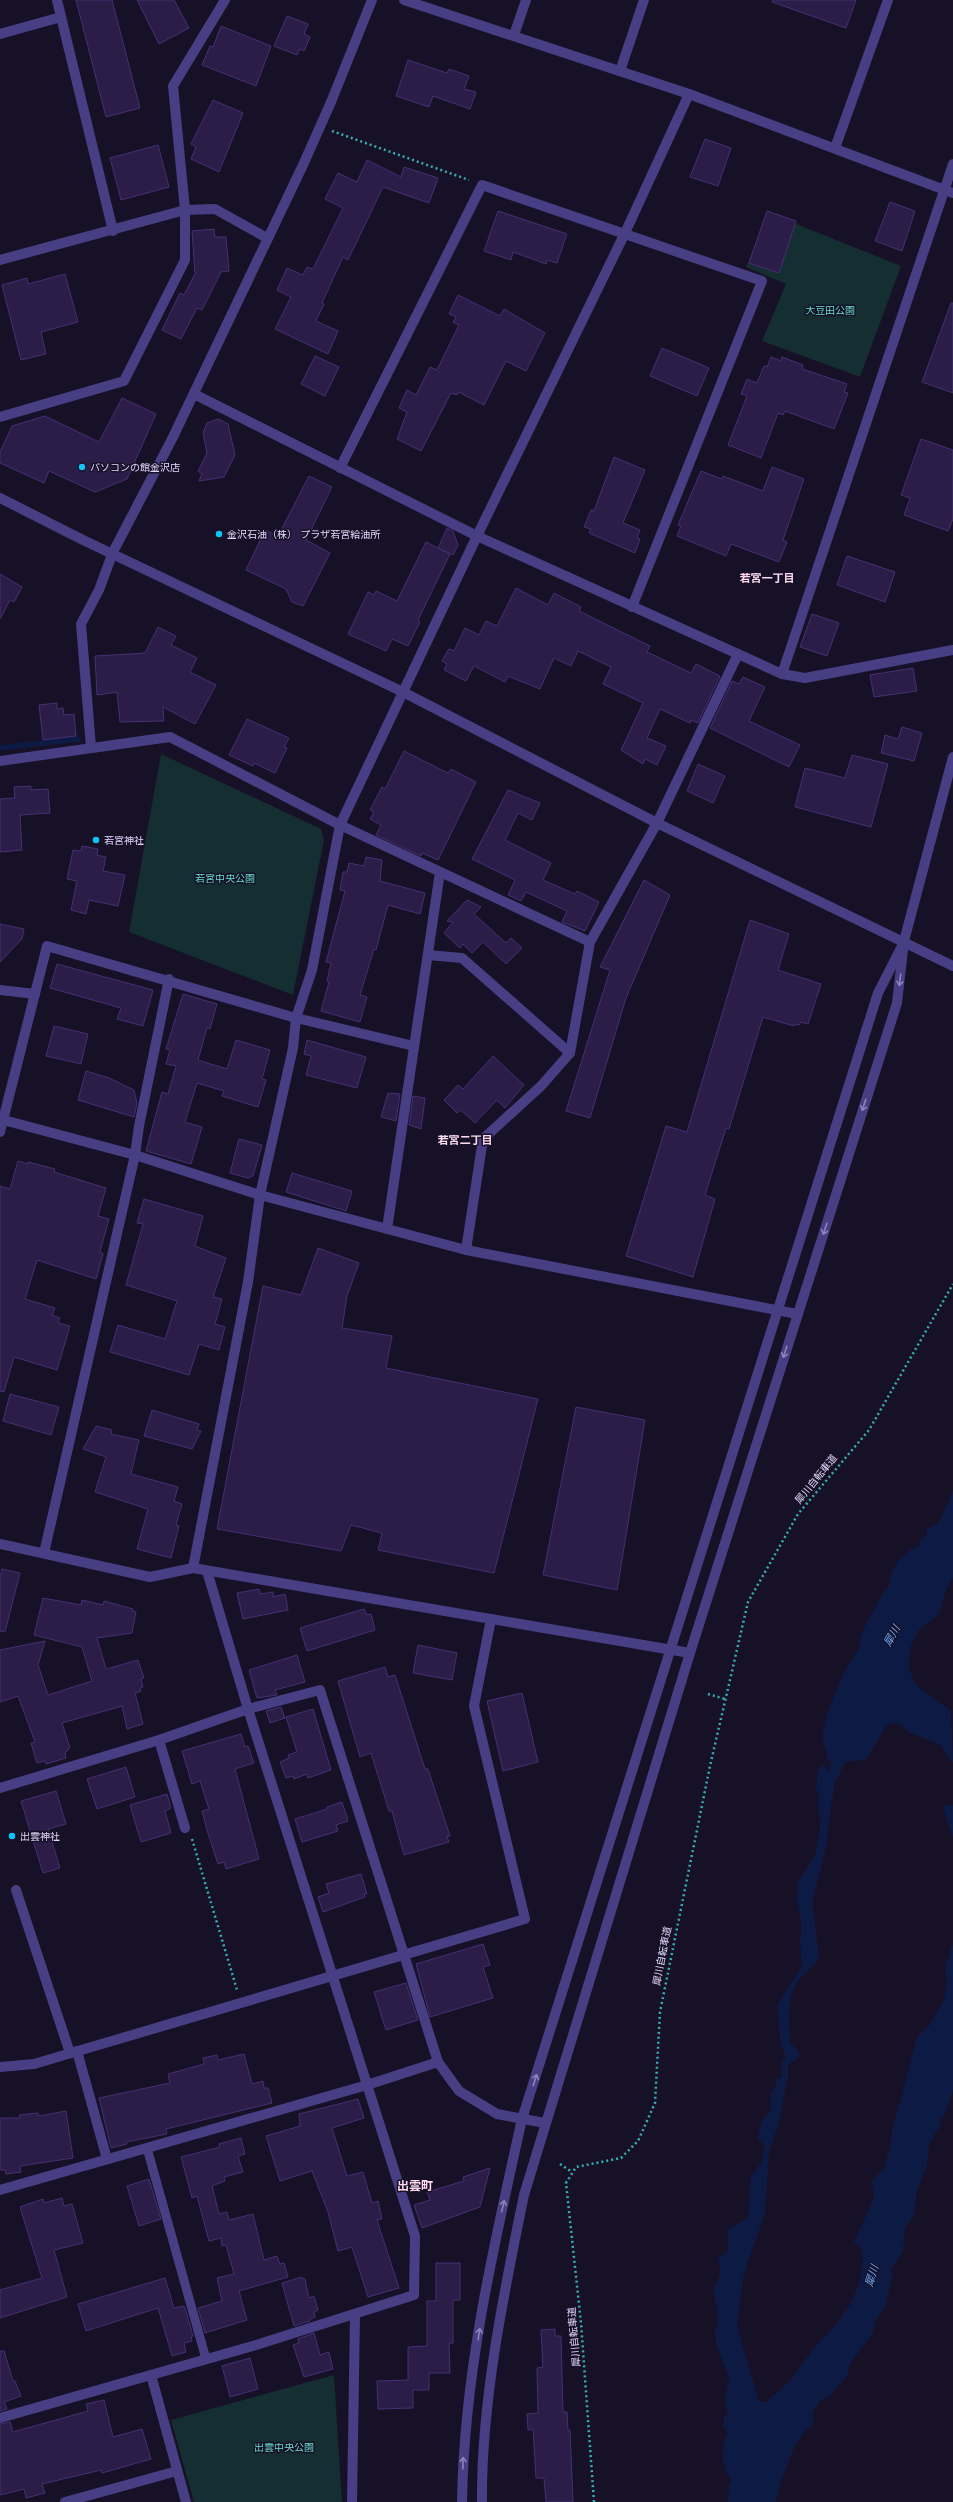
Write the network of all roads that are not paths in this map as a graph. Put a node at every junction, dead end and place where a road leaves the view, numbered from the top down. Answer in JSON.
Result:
{"nodes":[{"id":1,"x":57,"y":0,"type":"edge"},
{"id":2,"x":214,"y":0,"type":"edge"},
{"id":3,"x":225,"y":0,"type":"edge"},
{"id":4,"x":372,"y":0,"type":"edge"},
{"id":5,"x":404,"y":0,"type":"edge"},
{"id":6,"x":526,"y":0,"type":"edge"},
{"id":7,"x":644,"y":0,"type":"edge"},
{"id":8,"x":888,"y":0,"type":"edge"},
{"id":9,"x":219,"y":10,"type":"junction"},
{"id":10,"x":61,"y":17,"type":"junction"},
{"id":11,"x":0,"y":34,"type":"edge"},
{"id":12,"x":514,"y":35,"type":"junction"},
{"id":13,"x":620,"y":71,"type":"junction"},
{"id":14,"x":689,"y":94,"type":"junction"},
{"id":15,"x":835,"y":148,"type":"junction"},
{"id":16,"x":953,"y":164,"type":"edge"},
{"id":17,"x":948,"y":191,"type":"edge"},
{"id":18,"x":185,"y":210,"type":"junction"},
{"id":19,"x":113,"y":231,"type":"junction"},
{"id":20,"x":625,"y":233,"type":"junction"},
{"id":21,"x":266,"y":238,"type":"junction"},
{"id":22,"x":0,"y":260,"type":"edge"},
{"id":23,"x":194,"y":394,"type":"junction"},
{"id":24,"x":0,"y":417,"type":"edge"},
{"id":25,"x":340,"y":468,"type":"junction"},
{"id":26,"x":0,"y":498,"type":"edge"},
{"id":27,"x":477,"y":536,"type":"junction"},
{"id":28,"x":113,"y":552,"type":"junction"},
{"id":29,"x":632,"y":607,"type":"junction"},
{"id":30,"x":953,"y":650,"type":"edge"},
{"id":31,"x":738,"y":654,"type":"junction"},
{"id":32,"x":782,"y":674,"type":"junction"},
{"id":33,"x":404,"y":692,"type":"junction"},
{"id":34,"x":91,"y":747,"type":"junction"},
{"id":35,"x":953,"y":757,"type":"edge"},
{"id":36,"x":0,"y":761,"type":"edge"},
{"id":37,"x":657,"y":823,"type":"junction"},
{"id":38,"x":340,"y":825,"type":"junction"},
{"id":39,"x":440,"y":872,"type":"junction"},
{"id":40,"x":904,"y":941,"type":"junction"},
{"id":41,"x":590,"y":942,"type":"junction"},
{"id":42,"x":428,"y":955,"type":"junction"},
{"id":43,"x":953,"y":966,"type":"edge"},
{"id":44,"x":169,"y":979,"type":"junction"},
{"id":45,"x":0,"y":990,"type":"edge"},
{"id":46,"x":35,"y":994,"type":"junction"},
{"id":47,"x":296,"y":1018,"type":"junction"},
{"id":48,"x":414,"y":1046,"type":"junction"},
{"id":49,"x":570,"y":1053,"type":"junction"},
{"id":50,"x":2,"y":1119,"type":"edge"},
{"id":51,"x":0,"y":1132,"type":"edge"},
{"id":52,"x":135,"y":1155,"type":"junction"},
{"id":53,"x":260,"y":1195,"type":"junction"},
{"id":54,"x":387,"y":1229,"type":"junction"},
{"id":55,"x":466,"y":1250,"type":"junction"},
{"id":56,"x":777,"y":1310,"type":"junction"},
{"id":57,"x":797,"y":1314,"type":"junction"},
{"id":58,"x":0,"y":1544,"type":"edge"},
{"id":59,"x":44,"y":1553,"type":"junction"},
{"id":60,"x":193,"y":1568,"type":"junction"},
{"id":61,"x":207,"y":1571,"type":"junction"},
{"id":62,"x":491,"y":1619,"type":"junction"},
{"id":63,"x":672,"y":1650,"type":"junction"},
{"id":64,"x":690,"y":1654,"type":"junction"},
{"id":65,"x":248,"y":1709,"type":"junction"},
{"id":66,"x":159,"y":1740,"type":"junction"},
{"id":67,"x":0,"y":1788,"type":"edge"},
{"id":68,"x":185,"y":1828,"type":"road end"},
{"id":69,"x":16,"y":1890,"type":"dead end"},
{"id":70,"x":404,"y":1956,"type":"junction"},
{"id":71,"x":334,"y":1977,"type":"junction"},
{"id":72,"x":74,"y":2052,"type":"junction"},
{"id":73,"x":438,"y":2062,"type":"junction"},
{"id":74,"x":0,"y":2067,"type":"edge"},
{"id":75,"x":367,"y":2085,"type":"junction"},
{"id":76,"x":522,"y":2119,"type":"junction"},
{"id":77,"x":545,"y":2123,"type":"junction"},
{"id":78,"x":147,"y":2148,"type":"junction"},
{"id":79,"x":107,"y":2159,"type":"junction"},
{"id":80,"x":0,"y":2190,"type":"edge"},
{"id":81,"x":355,"y":2315,"type":"junction"},
{"id":82,"x":206,"y":2359,"type":"junction"},
{"id":83,"x":151,"y":2375,"type":"junction"},
{"id":84,"x":0,"y":2418,"type":"edge"},
{"id":85,"x":177,"y":2471,"type":"junction"},
{"id":86,"x":65,"y":2502,"type":"edge"},
{"id":87,"x":186,"y":2502,"type":"edge"},
{"id":88,"x":352,"y":2502,"type":"edge"},
{"id":89,"x":462,"y":2502,"type":"edge"},
{"id":90,"x":482,"y":2502,"type":"edge"}],
"edges":[{"from":1,"to":10,"type":"street"},
{"from":2,"to":9,"type":"street"},
{"from":3,"to":9,"type":"street"},
{"from":4,"to":21,"type":"street"},
{"from":5,"to":12,"type":"street"},
{"from":6,"to":12,"type":"street"},
{"from":7,"to":13,"type":"street"},
{"from":8,"to":15,"type":"street"},
{"from":9,"to":18,"type":"street"},
{"from":10,"to":11,"type":"street"},
{"from":10,"to":19,"type":"street"},
{"from":12,"to":13,"type":"street"},
{"from":13,"to":14,"type":"street"},
{"from":14,"to":15,"type":"street"},
{"from":14,"to":20,"type":"street"},
{"from":15,"to":17,"type":"street"},
{"from":16,"to":17,"type":"street"},
{"from":17,"to":32,"type":"street"},
{"from":18,"to":19,"type":"street"},
{"from":18,"to":21,"type":"street"},
{"from":18,"to":24,"type":"street"},
{"from":19,"to":22,"type":"street"},
{"from":20,"to":25,"type":"street"},
{"from":20,"to":27,"type":"street"},
{"from":20,"to":29,"type":"street"},
{"from":21,"to":23,"type":"street"},
{"from":23,"to":25,"type":"street"},
{"from":23,"to":28,"type":"street"},
{"from":25,"to":27,"type":"street"},
{"from":26,"to":28,"type":"street"},
{"from":27,"to":29,"type":"street"},
{"from":27,"to":33,"type":"street"},
{"from":28,"to":33,"type":"street"},
{"from":28,"to":34,"type":"street"},
{"from":29,"to":31,"type":"street"},
{"from":30,"to":32,"type":"street"},
{"from":31,"to":32,"type":"street"},
{"from":31,"to":37,"type":"street"},
{"from":33,"to":37,"type":"street"},
{"from":33,"to":38,"type":"street"},
{"from":34,"to":36,"type":"street"},
{"from":34,"to":38,"type":"street"},
{"from":35,"to":40,"type":"street"},
{"from":37,"to":40,"type":"street"},
{"from":37,"to":41,"type":"street"},
{"from":38,"to":39,"type":"street"},
{"from":38,"to":47,"type":"street"},
{"from":39,"to":41,"type":"street"},
{"from":39,"to":42,"type":"street"},
{"from":40,"to":43,"type":"street"},
{"from":40,"to":56,"type":"street"},
{"from":40,"to":57,"type":"street","one_way":true},
{"from":41,"to":49,"type":"street"},
{"from":42,"to":48,"type":"street"},
{"from":42,"to":49,"type":"street"},
{"from":44,"to":46,"type":"street"},
{"from":44,"to":47,"type":"street"},
{"from":44,"to":52,"type":"street"},
{"from":45,"to":46,"type":"street"},
{"from":46,"to":50,"type":"street"},
{"from":47,"to":48,"type":"street"},
{"from":47,"to":53,"type":"street"},
{"from":48,"to":54,"type":"street"},
{"from":49,"to":55,"type":"street"},
{"from":50,"to":51,"type":"street"},
{"from":50,"to":52,"type":"street"},
{"from":52,"to":53,"type":"street"},
{"from":52,"to":59,"type":"street"},
{"from":53,"to":54,"type":"street"},
{"from":53,"to":60,"type":"street"},
{"from":54,"to":55,"type":"street"},
{"from":55,"to":56,"type":"street"},
{"from":56,"to":57,"type":"street"},
{"from":56,"to":63,"type":"street"},
{"from":57,"to":64,"type":"street","one_way":true},
{"from":58,"to":59,"type":"street"},
{"from":59,"to":60,"type":"street"},
{"from":60,"to":61,"type":"street"},
{"from":61,"to":62,"type":"street"},
{"from":61,"to":65,"type":"street"},
{"from":62,"to":63,"type":"street"},
{"from":62,"to":70,"type":"street"},
{"from":63,"to":64,"type":"street"},
{"from":76,"to":63,"type":"street","one_way":true},
{"from":64,"to":77,"type":"street"},
{"from":65,"to":66,"type":"street"},
{"from":65,"to":70,"type":"street"},
{"from":65,"to":71,"type":"street"},
{"from":66,"to":67,"type":"street"},
{"from":66,"to":68,"type":"street"},
{"from":69,"to":72,"type":"street"},
{"from":70,"to":71,"type":"street"},
{"from":70,"to":73,"type":"street"},
{"from":71,"to":72,"type":"street"},
{"from":71,"to":75,"type":"street"},
{"from":72,"to":74,"type":"street"},
{"from":72,"to":79,"type":"street"},
{"from":73,"to":75,"type":"street"},
{"from":73,"to":76,"type":"street"},
{"from":75,"to":78,"type":"street"},
{"from":75,"to":81,"type":"street"},
{"from":76,"to":77,"type":"street"},
{"from":89,"to":76,"type":"street","one_way":true},
{"from":77,"to":90,"type":"street"},
{"from":78,"to":79,"type":"street"},
{"from":78,"to":82,"type":"lane"},
{"from":79,"to":80,"type":"street"},
{"from":81,"to":82,"type":"street"},
{"from":81,"to":88,"type":"street"},
{"from":82,"to":83,"type":"street"},
{"from":83,"to":84,"type":"street"},
{"from":83,"to":85,"type":"street"},
{"from":85,"to":86,"type":"street"},
{"from":85,"to":87,"type":"street"}]}
